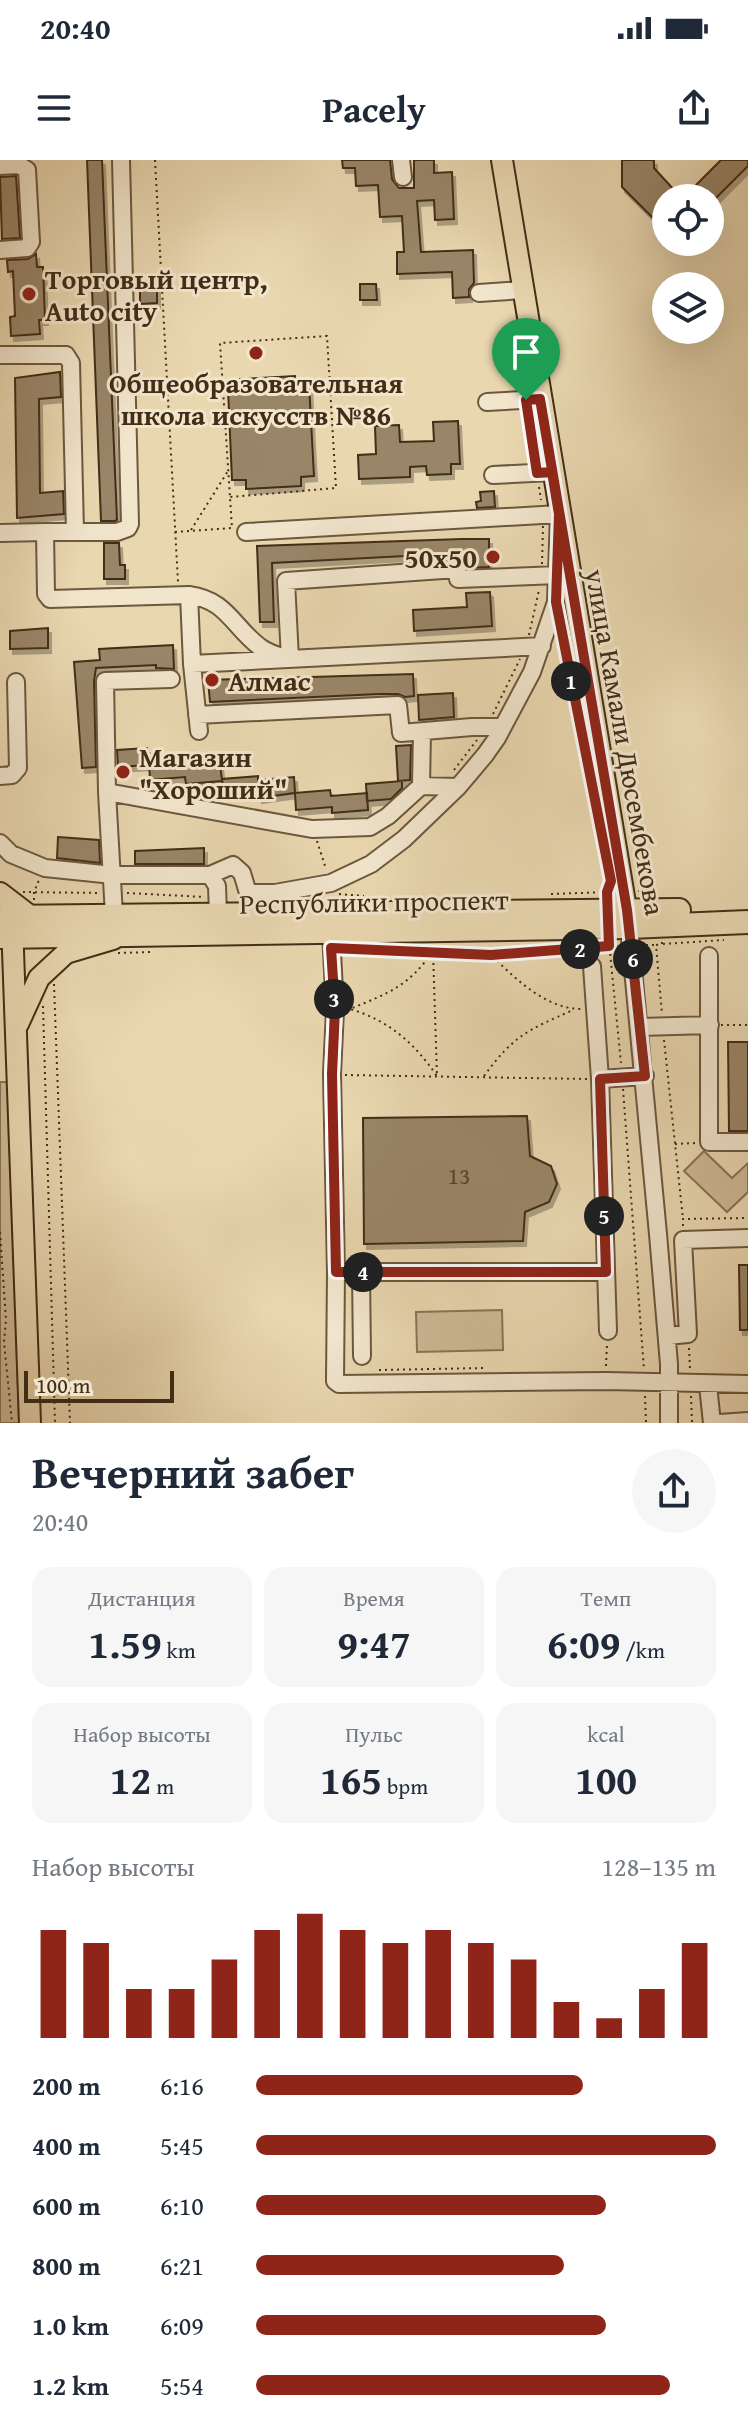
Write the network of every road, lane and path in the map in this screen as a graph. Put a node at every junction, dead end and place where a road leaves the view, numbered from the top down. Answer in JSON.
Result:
{"nodes":[{"id":1,"x":121,"y":160,"type":"edge"},
{"id":2,"x":155,"y":160,"type":"edge"},
{"id":3,"x":502,"y":160,"type":"edge"},
{"id":4,"x":0,"y":166,"type":"edge"},
{"id":5,"x":0,"y":250,"type":"edge"},
{"id":6,"x":523,"y":290,"type":"junction"},
{"id":7,"x":479,"y":293,"type":"dead end"},
{"id":8,"x":0,"y":355,"type":"edge"},
{"id":9,"x":540,"y":399,"type":"junction"},
{"id":10,"x":487,"y":402,"type":"dead end"},
{"id":11,"x":530,"y":429,"type":"dead end"},
{"id":12,"x":228,"y":470,"type":"junction"},
{"id":13,"x":545,"y":472,"type":"junction"},
{"id":14,"x":493,"y":475,"type":"dead end"},
{"id":15,"x":230,"y":497,"type":"junction"},
{"id":16,"x":551,"y":514,"type":"junction"},
{"id":17,"x":190,"y":531,"type":"junction"},
{"id":18,"x":45,"y":532,"type":"junction"},
{"id":19,"x":75,"y":532,"type":"junction"},
{"id":20,"x":175,"y":532,"type":"junction"},
{"id":21,"x":246,"y":532,"type":"dead end"},
{"id":22,"x":0,"y":533,"type":"edge"},
{"id":23,"x":550,"y":575,"type":"junction"},
{"id":24,"x":184,"y":595,"type":"junction"},
{"id":25,"x":556,"y":602,"type":"junction"},
{"id":26,"x":534,"y":647,"type":"junction"},
{"id":27,"x":290,"y":659,"type":"junction"},
{"id":28,"x":192,"y":664,"type":"junction"},
{"id":29,"x":171,"y":679,"type":"dead end"},
{"id":30,"x":16,"y":682,"type":"dead end"},
{"id":31,"x":577,"y":710,"type":"dead end"},
{"id":32,"x":494,"y":727,"type":"junction"},
{"id":33,"x":422,"y":732,"type":"junction"},
{"id":34,"x":0,"y":776,"type":"edge"},
{"id":35,"x":421,"y":786,"type":"junction"},
{"id":36,"x":450,"y":787,"type":"junction"},
{"id":37,"x":107,"y":792,"type":"junction"},
{"id":38,"x":312,"y":829,"type":"junction"},
{"id":39,"x":0,"y":843,"type":"edge"},
{"id":40,"x":113,"y":875,"type":"junction"},
{"id":41,"x":214,"y":880,"type":"junction"},
{"id":42,"x":331,"y":883,"type":"junction"},
{"id":43,"x":0,"y":893,"type":"edge"},
{"id":44,"x":248,"y":893,"type":"junction"},
{"id":45,"x":748,"y":908,"type":"edge"},
{"id":46,"x":218,"y":914,"type":"junction"},
{"id":47,"x":114,"y":915,"type":"junction"},
{"id":48,"x":617,"y":923,"type":"junction"},
{"id":49,"x":11,"y":925,"type":"edge"},
{"id":50,"x":741,"y":931,"type":"edge"},
{"id":51,"x":126,"y":935,"type":"junction"},
{"id":52,"x":331,"y":940,"type":"junction"},
{"id":53,"x":662,"y":944,"type":"dead end"},
{"id":54,"x":154,"y":951,"type":"dead end"},
{"id":55,"x":433,"y":951,"type":"junction"},
{"id":56,"x":109,"y":954,"type":"dead end"},
{"id":57,"x":491,"y":955,"type":"junction"},
{"id":58,"x":709,"y":956,"type":"dead end"},
{"id":59,"x":592,"y":966,"type":"dead end"},
{"id":60,"x":54,"y":976,"type":"dead end"},
{"id":61,"x":43,"y":999,"type":"dead end"},
{"id":62,"x":574,"y":1009,"type":"junction"},
{"id":63,"x":595,"y":1009,"type":"junction"},
{"id":64,"x":710,"y":1025,"type":"junction"},
{"id":65,"x":748,"y":1025,"type":"edge"},
{"id":66,"x":663,"y":1026,"type":"junction"},
{"id":67,"x":640,"y":1027,"type":"junction"},
{"id":68,"x":16,"y":1032,"type":"junction"},
{"id":69,"x":332,"y":1074,"type":"junction"},
{"id":70,"x":9,"y":1076,"type":"edge"},
{"id":71,"x":437,"y":1076,"type":"junction"},
{"id":72,"x":645,"y":1076,"type":"junction"},
{"id":73,"x":622,"y":1077,"type":"junction"},
{"id":74,"x":483,"y":1078,"type":"junction"},
{"id":75,"x":600,"y":1079,"type":"junction"},
{"id":76,"x":709,"y":1142,"type":"junction"},
{"id":77,"x":748,"y":1142,"type":"edge"},
{"id":78,"x":675,"y":1144,"type":"junction"},
{"id":79,"x":748,"y":1218,"type":"edge"},
{"id":80,"x":683,"y":1219,"type":"junction"},
{"id":81,"x":0,"y":1232,"type":"edge"},
{"id":82,"x":748,"y":1238,"type":"edge"},
{"id":83,"x":683,"y":1240,"type":"junction"},
{"id":84,"x":336,"y":1272,"type":"junction"},
{"id":85,"x":361,"y":1272,"type":"junction"},
{"id":86,"x":606,"y":1272,"type":"junction"},
{"id":87,"x":608,"y":1331,"type":"joint"},
{"id":88,"x":667,"y":1336,"type":"junction"},
{"id":89,"x":362,"y":1356,"type":"dead end"},
{"id":90,"x":606,"y":1370,"type":"dead end"},
{"id":91,"x":644,"y":1382,"type":"junction"},
{"id":92,"x":669,"y":1384,"type":"junction"},
{"id":93,"x":748,"y":1384,"type":"edge"},
{"id":94,"x":708,"y":1385,"type":"junction"},
{"id":95,"x":748,"y":1421,"type":"edge"},
{"id":96,"x":12,"y":1423,"type":"edge"},
{"id":97,"x":30,"y":1423,"type":"edge"},
{"id":98,"x":55,"y":1423,"type":"edge"},
{"id":99,"x":70,"y":1423,"type":"edge"},
{"id":100,"x":646,"y":1423,"type":"edge"},
{"id":101,"x":669,"y":1423,"type":"edge"},
{"id":102,"x":712,"y":1423,"type":"edge"},
{"id":103,"x":719,"y":1423,"type":"edge"}],
"edges":[{"from":1,"to":19,"type":"street"},
{"from":2,"to":20,"type":"path"},
{"from":3,"to":6,"type":"main road","name":"улица Камали Дюсембекова"},
{"from":4,"to":5,"type":"street"},
{"from":6,"to":7,"type":"street"},
{"from":6,"to":9,"type":"main road","name":"улица Камали Дюсембекова"},
{"from":8,"to":19,"type":"street"},
{"from":9,"to":10,"type":"street"},
{"from":9,"to":13,"type":"main road","name":"улица Камали Дюсембекова"},
{"from":11,"to":13,"type":"path"},
{"from":12,"to":15,"type":"path"},
{"from":12,"to":15,"type":"path"},
{"from":12,"to":17,"type":"path"},
{"from":13,"to":14,"type":"street"},
{"from":13,"to":16,"type":"main road","name":"улица Камали Дюсембекова"},
{"from":13,"to":16,"type":"path"},
{"from":15,"to":17,"type":"path"},
{"from":16,"to":21,"type":"street"},
{"from":16,"to":23,"type":"street"},
{"from":16,"to":23,"type":"path"},
{"from":16,"to":48,"type":"main road","name":"улица Камали Дюсембекова"},
{"from":17,"to":20,"type":"path"},
{"from":18,"to":19,"type":"street"},
{"from":18,"to":22,"type":"street"},
{"from":18,"to":24,"type":"street"},
{"from":20,"to":24,"type":"path"},
{"from":23,"to":25,"type":"street"},
{"from":23,"to":26,"type":"path"},
{"from":23,"to":27,"type":"street"},
{"from":24,"to":27,"type":"street"},
{"from":24,"to":28,"type":"street"},
{"from":25,"to":26,"type":"street"},
{"from":25,"to":31,"type":"path"},
{"from":26,"to":27,"type":"street"},
{"from":26,"to":32,"type":"path"},
{"from":26,"to":32,"type":"street"},
{"from":27,"to":28,"type":"street"},
{"from":28,"to":33,"type":"street"},
{"from":29,"to":37,"type":"street"},
{"from":30,"to":34,"type":"street"},
{"from":32,"to":33,"type":"street"},
{"from":32,"to":36,"type":"path"},
{"from":32,"to":36,"type":"street"},
{"from":33,"to":35,"type":"street"},
{"from":35,"to":36,"type":"street"},
{"from":35,"to":38,"type":"street"},
{"from":36,"to":42,"type":"street"},
{"from":37,"to":38,"type":"street"},
{"from":37,"to":40,"type":"street"},
{"from":38,"to":42,"type":"path"},
{"from":39,"to":40,"type":"street"},
{"from":40,"to":41,"type":"street"},
{"from":40,"to":47,"type":"street"},
{"from":41,"to":44,"type":"street"},
{"from":41,"to":44,"type":"street"},
{"from":41,"to":46,"type":"street"},
{"from":42,"to":44,"type":"street"},
{"from":43,"to":49,"type":"main road"},
{"from":45,"to":48,"type":"highway","name":"Республики проспект"},
{"from":46,"to":47,"type":"highway","name":"Республики проспект"},
{"from":46,"to":48,"type":"highway","name":"Республики проспект"},
{"from":47,"to":49,"type":"highway","name":"Республики проспект"},
{"from":48,"to":50,"type":"highway","name":"Республики проспект"},
{"from":48,"to":52,"type":"highway","name":"Республики проспект"},
{"from":48,"to":57,"type":"path"},
{"from":48,"to":66,"type":"path"},
{"from":48,"to":67,"type":"street","name":"улица Камали Дюсембекова"},
{"from":48,"to":73,"type":"path"},
{"from":49,"to":51,"type":"highway","name":"Республики проспект"},
{"from":49,"to":68,"type":"main road"},
{"from":50,"to":53,"type":"path"},
{"from":51,"to":52,"type":"highway","name":"Республики проспект"},
{"from":51,"to":68,"type":"main road"},
{"from":52,"to":55,"type":"path"},
{"from":52,"to":69,"type":"street"},
{"from":54,"to":56,"type":"path"},
{"from":55,"to":57,"type":"path"},
{"from":55,"to":71,"type":"path"},
{"from":55,"to":71,"type":"path"},
{"from":57,"to":62,"type":"path"},
{"from":58,"to":64,"type":"street"},
{"from":59,"to":63,"type":"street"},
{"from":60,"to":99,"type":"path"},
{"from":61,"to":98,"type":"path"},
{"from":62,"to":63,"type":"path"},
{"from":62,"to":74,"type":"path"},
{"from":63,"to":75,"type":"street"},
{"from":64,"to":65,"type":"path"},
{"from":64,"to":66,"type":"street"},
{"from":64,"to":76,"type":"street"},
{"from":66,"to":67,"type":"street"},
{"from":66,"to":78,"type":"path"},
{"from":67,"to":72,"type":"street","name":"улица Камали Дюсембекова"},
{"from":68,"to":70,"type":"main road"},
{"from":69,"to":71,"type":"path"},
{"from":69,"to":84,"type":"street"},
{"from":70,"to":97,"type":"main road"},
{"from":71,"to":74,"type":"path"},
{"from":72,"to":73,"type":"street"},
{"from":72,"to":88,"type":"street","name":"улица Камали Дюсембекова"},
{"from":73,"to":75,"type":"street"},
{"from":73,"to":91,"type":"path"},
{"from":74,"to":75,"type":"path"},
{"from":75,"to":86,"type":"street"},
{"from":76,"to":77,"type":"street"},
{"from":76,"to":78,"type":"path"},
{"from":78,"to":80,"type":"path"},
{"from":79,"to":80,"type":"path"},
{"from":80,"to":83,"type":"path"},
{"from":81,"to":96,"type":"path"},
{"from":82,"to":83,"type":"street"},
{"from":83,"to":88,"type":"street"},
{"from":84,"to":85,"type":"street"},
{"from":84,"to":91,"type":"street"},
{"from":85,"to":86,"type":"street"},
{"from":85,"to":89,"type":"street"},
{"from":86,"to":87,"type":"street"},
{"from":87,"to":90,"type":"path"},
{"from":88,"to":92,"type":"street","name":"улица Камали Дюсембекова"},
{"from":91,"to":92,"type":"street"},
{"from":91,"to":100,"type":"path"},
{"from":92,"to":94,"type":"street"},
{"from":92,"to":101,"type":"street","name":"улица Камали Дюсембекова"},
{"from":93,"to":94,"type":"street"},
{"from":94,"to":102,"type":"street"},
{"from":95,"to":103,"type":"street"}]}
